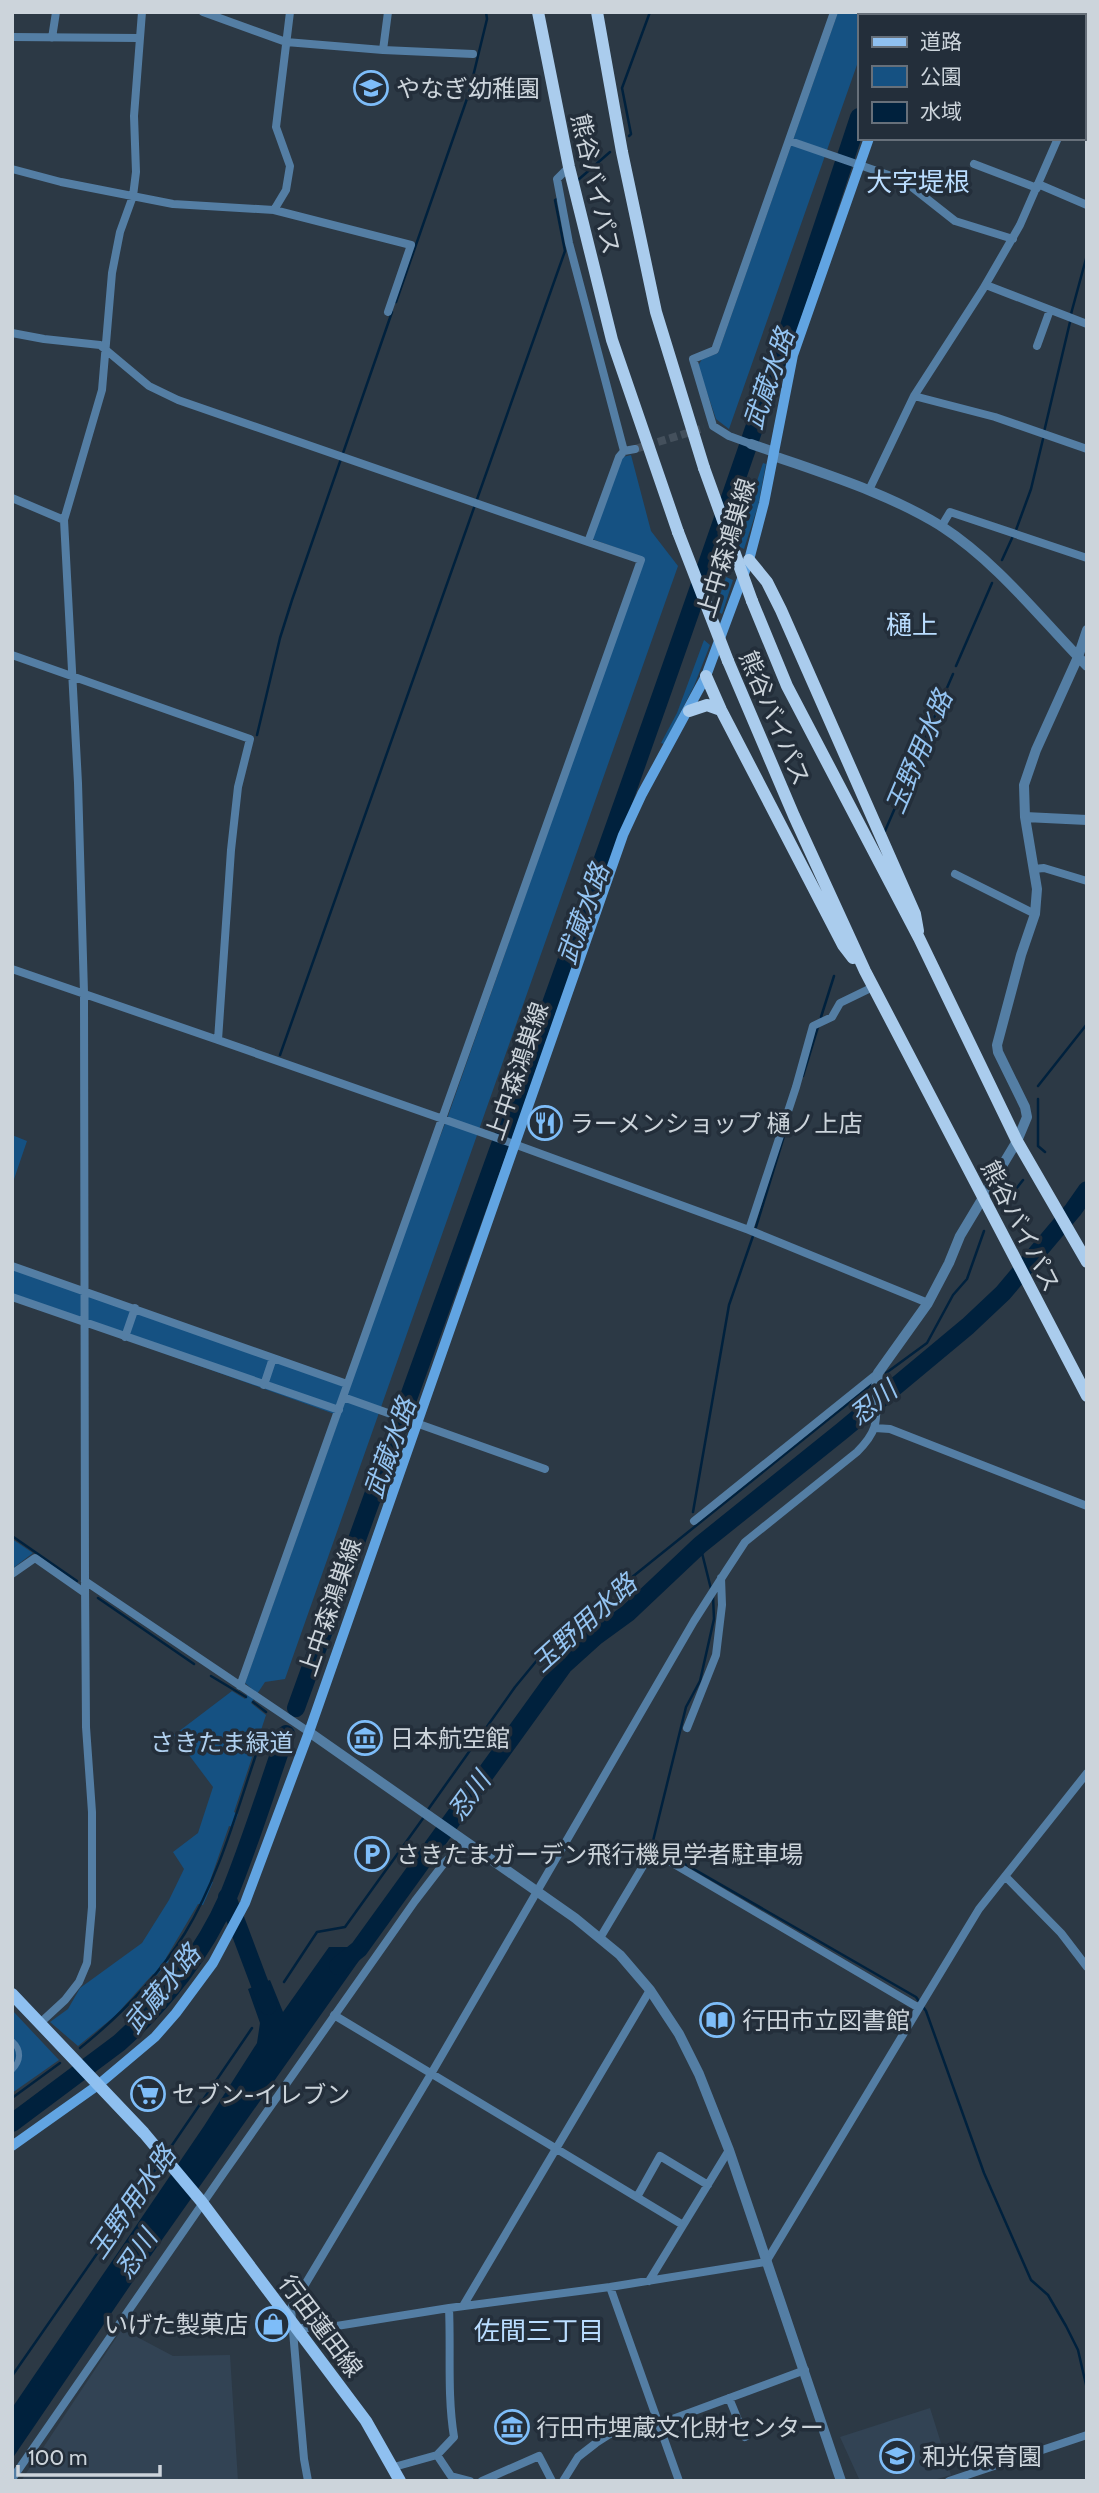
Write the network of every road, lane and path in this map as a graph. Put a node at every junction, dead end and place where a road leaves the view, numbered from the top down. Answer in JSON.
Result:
{"nodes":[{"id":1,"x":55,"y":12,"type":"edge"},
{"id":2,"x":142,"y":12,"type":"edge"},
{"id":3,"x":202,"y":12,"type":"edge"},
{"id":4,"x":290,"y":12,"type":"edge"},
{"id":5,"x":388,"y":12,"type":"edge"},
{"id":6,"x":538,"y":12,"type":"edge"},
{"id":7,"x":597,"y":12,"type":"edge"},
{"id":8,"x":834,"y":12,"type":"edge"},
{"id":9,"x":12,"y":37,"type":"edge"},
{"id":10,"x":52,"y":38,"type":"junction"},
{"id":11,"x":138,"y":38,"type":"junction"},
{"id":12,"x":286,"y":42,"type":"junction"},
{"id":13,"x":383,"y":50,"type":"junction"},
{"id":14,"x":473,"y":54,"type":"dead end"},
{"id":15,"x":868,"y":140,"type":"edge"},
{"id":16,"x":1057,"y":140,"type":"edge"},
{"id":17,"x":790,"y":141,"type":"junction"},
{"id":18,"x":855,"y":163,"type":"junction"},
{"id":19,"x":974,"y":164,"type":"dead end"},
{"id":20,"x":569,"y":167,"type":"junction"},
{"id":21,"x":12,"y":169,"type":"edge"},
{"id":22,"x":1037,"y":186,"type":"junction"},
{"id":23,"x":133,"y":196,"type":"junction"},
{"id":24,"x":1087,"y":205,"type":"edge"},
{"id":25,"x":274,"y":210,"type":"junction"},
{"id":26,"x":1013,"y":239,"type":"junction"},
{"id":27,"x":985,"y":285,"type":"junction"},
{"id":28,"x":1050,"y":310,"type":"junction"},
{"id":29,"x":387,"y":312,"type":"dead end"},
{"id":30,"x":1087,"y":324,"type":"edge"},
{"id":31,"x":12,"y":333,"type":"edge"},
{"id":32,"x":1037,"y":346,"type":"dead end"},
{"id":33,"x":107,"y":350,"type":"junction"},
{"id":34,"x":914,"y":396,"type":"junction"},
{"id":35,"x":751,"y":444,"type":"joint"},
{"id":36,"x":635,"y":449,"type":"tunnel mouth"},
{"id":37,"x":1087,"y":449,"type":"edge"},
{"id":38,"x":624,"y":451,"type":"junction"},
{"id":39,"x":774,"y":454,"type":"junction"},
{"id":40,"x":869,"y":490,"type":"junction"},
{"id":41,"x":12,"y":498,"type":"edge"},
{"id":42,"x":64,"y":520,"type":"junction"},
{"id":43,"x":941,"y":527,"type":"junction"},
{"id":44,"x":588,"y":542,"type":"junction"},
{"id":45,"x":1087,"y":558,"type":"edge"},
{"id":46,"x":749,"y":560,"type":"junction"},
{"id":47,"x":1087,"y":630,"type":"edge"},
{"id":48,"x":12,"y":655,"type":"edge"},
{"id":49,"x":1078,"y":657,"type":"junction"},
{"id":50,"x":1087,"y":666,"type":"edge"},
{"id":51,"x":706,"y":676,"type":"junction"},
{"id":52,"x":72,"y":677,"type":"junction"},
{"id":53,"x":689,"y":710,"type":"junction"},
{"id":54,"x":721,"y":710,"type":"junction"},
{"id":55,"x":1025,"y":817,"type":"junction"},
{"id":56,"x":1087,"y":820,"type":"edge"},
{"id":57,"x":1034,"y":869,"type":"junction"},
{"id":58,"x":955,"y":874,"type":"dead end"},
{"id":59,"x":1087,"y":881,"type":"edge"},
{"id":60,"x":1035,"y":914,"type":"junction"},
{"id":61,"x":919,"y":938,"type":"junction"},
{"id":62,"x":12,"y":968,"type":"edge"},
{"id":63,"x":865,"y":971,"type":"junction"},
{"id":64,"x":873,"y":987,"type":"junction"},
{"id":65,"x":84,"y":993,"type":"junction"},
{"id":66,"x":219,"y":1040,"type":"junction"},
{"id":67,"x":442,"y":1119,"type":"junction"},
{"id":68,"x":1017,"y":1141,"type":"junction"},
{"id":69,"x":510,"y":1143,"type":"junction"},
{"id":70,"x":982,"y":1196,"type":"junction"},
{"id":71,"x":749,"y":1230,"type":"junction"},
{"id":72,"x":1084,"y":1257,"type":"edge"},
{"id":73,"x":12,"y":1266,"type":"edge"},
{"id":74,"x":84,"y":1290,"type":"junction"},
{"id":75,"x":12,"y":1297,"type":"edge"},
{"id":76,"x":928,"y":1303,"type":"junction"},
{"id":77,"x":135,"y":1308,"type":"junction"},
{"id":78,"x":84,"y":1323,"type":"junction"},
{"id":79,"x":125,"y":1337,"type":"junction"},
{"id":80,"x":273,"y":1358,"type":"junction"},
{"id":81,"x":878,"y":1373,"type":"junction"},
{"id":82,"x":347,"y":1384,"type":"junction"},
{"id":83,"x":264,"y":1385,"type":"junction"},
{"id":84,"x":876,"y":1387,"type":"joint"},
{"id":85,"x":1087,"y":1396,"type":"edge"},
{"id":86,"x":343,"y":1397,"type":"junction"},
{"id":87,"x":339,"y":1410,"type":"junction"},
{"id":88,"x":411,"y":1420,"type":"junction"},
{"id":89,"x":876,"y":1424,"type":"junction"},
{"id":90,"x":545,"y":1469,"type":"dead end"},
{"id":91,"x":1087,"y":1506,"type":"edge"},
{"id":92,"x":694,"y":1521,"type":"dead end"},
{"id":93,"x":12,"y":1574,"type":"edge"},
{"id":94,"x":721,"y":1578,"type":"junction"},
{"id":95,"x":85,"y":1581,"type":"junction"},
{"id":96,"x":85,"y":1592,"type":"junction"},
{"id":97,"x":240,"y":1686,"type":"junction"},
{"id":98,"x":687,"y":1728,"type":"dead end"},
{"id":99,"x":304,"y":1729,"type":"junction"},
{"id":100,"x":1087,"y":1773,"type":"edge"},
{"id":101,"x":464,"y":1840,"type":"junction"},
{"id":102,"x":1005,"y":1876,"type":"junction"},
{"id":103,"x":536,"y":1890,"type":"junction"},
{"id":104,"x":600,"y":1938,"type":"junction"},
{"id":105,"x":1087,"y":1967,"type":"edge"},
{"id":106,"x":650,"y":1990,"type":"junction"},
{"id":107,"x":12,"y":1994,"type":"edge"},
{"id":108,"x":919,"y":2008,"type":"junction"},
{"id":109,"x":334,"y":2015,"type":"junction"},
{"id":110,"x":39,"y":2024,"type":"junction"},
{"id":111,"x":12,"y":2041,"type":"edge"},
{"id":112,"x":12,"y":2070,"type":"edge"},
{"id":113,"x":431,"y":2074,"type":"junction"},
{"id":114,"x":95,"y":2081,"type":"junction"},
{"id":115,"x":12,"y":2146,"type":"edge"},
{"id":116,"x":556,"y":2148,"type":"junction"},
{"id":117,"x":729,"y":2150,"type":"junction"},
{"id":118,"x":708,"y":2185,"type":"junction"},
{"id":119,"x":637,"y":2197,"type":"junction"},
{"id":120,"x":202,"y":2203,"type":"junction"},
{"id":121,"x":683,"y":2225,"type":"junction"},
{"id":122,"x":766,"y":2262,"type":"junction"},
{"id":123,"x":649,"y":2281,"type":"junction"},
{"id":124,"x":610,"y":2287,"type":"junction"},
{"id":125,"x":463,"y":2306,"type":"junction"},
{"id":126,"x":449,"y":2308,"type":"junction"},
{"id":127,"x":295,"y":2328,"type":"junction"},
{"id":128,"x":805,"y":2370,"type":"junction"},
{"id":129,"x":729,"y":2398,"type":"junction"},
{"id":130,"x":659,"y":2424,"type":"junction"},
{"id":131,"x":1087,"y":2435,"type":"edge"},
{"id":132,"x":745,"y":2437,"type":"dead end"},
{"id":133,"x":437,"y":2455,"type":"junction"},
{"id":134,"x":394,"y":2467,"type":"junction"},
{"id":135,"x":12,"y":2479,"type":"edge"},
{"id":136,"x":308,"y":2481,"type":"edge"},
{"id":137,"x":400,"y":2481,"type":"edge"},
{"id":138,"x":470,"y":2481,"type":"edge"},
{"id":139,"x":482,"y":2481,"type":"edge"},
{"id":140,"x":552,"y":2481,"type":"edge"},
{"id":141,"x":563,"y":2481,"type":"edge"},
{"id":142,"x":679,"y":2481,"type":"edge"},
{"id":143,"x":841,"y":2481,"type":"edge"},
{"id":144,"x":949,"y":2481,"type":"edge"}],
"edges":[{"from":1,"to":10,"type":"street"},
{"from":2,"to":11,"type":"street"},
{"from":3,"to":12,"type":"street"},
{"from":4,"to":12,"type":"street"},
{"from":5,"to":13,"type":"street"},
{"from":6,"to":20,"type":"highway","name":"熊谷バイパス"},
{"from":7,"to":61,"type":"highway","name":"熊谷バイパス","bridge":true},
{"from":8,"to":17,"type":"street"},
{"from":9,"to":10,"type":"street"},
{"from":10,"to":11,"type":"street"},
{"from":11,"to":23,"type":"street"},
{"from":12,"to":13,"type":"street"},
{"from":12,"to":25,"type":"street"},
{"from":13,"to":14,"type":"street"},
{"from":15,"to":18,"type":"main road","name":"上中森鴻巣線"},
{"from":16,"to":22,"type":"street"},
{"from":17,"to":18,"type":"street"},
{"from":17,"to":35,"type":"street"},
{"from":18,"to":26,"type":"street"},
{"from":18,"to":39,"type":"main road","name":"上中森鴻巣線"},
{"from":19,"to":22,"type":"street"},
{"from":20,"to":38,"type":"street"},
{"from":20,"to":63,"type":"highway","name":"熊谷バイパス","bridge":true},
{"from":21,"to":23,"type":"street"},
{"from":22,"to":24,"type":"street"},
{"from":22,"to":26,"type":"street"},
{"from":23,"to":25,"type":"street"},
{"from":23,"to":33,"type":"street"},
{"from":25,"to":29,"type":"street"},
{"from":26,"to":27,"type":"street"},
{"from":27,"to":28,"type":"street"},
{"from":27,"to":34,"type":"street"},
{"from":28,"to":30,"type":"street"},
{"from":28,"to":32,"type":"street"},
{"from":31,"to":33,"type":"street"},
{"from":33,"to":42,"type":"street"},
{"from":33,"to":44,"type":"street"},
{"from":34,"to":37,"type":"street"},
{"from":34,"to":40,"type":"street"},
{"from":35,"to":39,"type":"street"},
{"from":36,"to":38,"type":"street"},
{"from":38,"to":44,"type":"street"},
{"from":39,"to":40,"type":"street"},
{"from":39,"to":46,"type":"main road","name":"上中森鴻巣線"},
{"from":40,"to":43,"type":"street"},
{"from":41,"to":42,"type":"street"},
{"from":42,"to":52,"type":"street"},
{"from":43,"to":45,"type":"street"},
{"from":43,"to":49,"type":"street"},
{"from":44,"to":67,"type":"street"},
{"from":46,"to":51,"type":"main road","name":"上中森鴻巣線"},
{"from":46,"to":61,"type":"highway"},
{"from":47,"to":49,"type":"street"},
{"from":48,"to":52,"type":"street"},
{"from":49,"to":50,"type":"street"},
{"from":49,"to":55,"type":"street"},
{"from":51,"to":53,"type":"main road","name":"上中森鴻巣線"},
{"from":51,"to":54,"type":"highway"},
{"from":52,"to":65,"type":"street"},
{"from":52,"to":66,"type":"street"},
{"from":53,"to":54,"type":"highway"},
{"from":53,"to":69,"type":"main road","name":"上中森鴻巣線"},
{"from":54,"to":63,"type":"highway"},
{"from":55,"to":56,"type":"street"},
{"from":55,"to":57,"type":"street"},
{"from":57,"to":59,"type":"street"},
{"from":57,"to":60,"type":"street"},
{"from":58,"to":60,"type":"street"},
{"from":60,"to":68,"type":"street"},
{"from":61,"to":68,"type":"highway","name":"熊谷バイパス"},
{"from":62,"to":65,"type":"street"},
{"from":63,"to":64,"type":"highway","name":"熊谷バイパス"},
{"from":64,"to":70,"type":"highway","name":"熊谷バイパス"},
{"from":64,"to":71,"type":"street"},
{"from":65,"to":66,"type":"street"},
{"from":65,"to":74,"type":"street"},
{"from":66,"to":67,"type":"street"},
{"from":67,"to":69,"type":"street"},
{"from":67,"to":82,"type":"street"},
{"from":68,"to":70,"type":"street"},
{"from":68,"to":72,"type":"highway","name":"熊谷バイパス"},
{"from":69,"to":71,"type":"street"},
{"from":69,"to":88,"type":"main road","name":"上中森鴻巣線"},
{"from":70,"to":76,"type":"street"},
{"from":70,"to":85,"type":"highway","name":"熊谷バイパス"},
{"from":71,"to":76,"type":"street"},
{"from":73,"to":74,"type":"street"},
{"from":74,"to":77,"type":"street"},
{"from":74,"to":78,"type":"street"},
{"from":75,"to":78,"type":"street"},
{"from":76,"to":81,"type":"street"},
{"from":77,"to":79,"type":"street"},
{"from":77,"to":80,"type":"street"},
{"from":78,"to":79,"type":"street"},
{"from":78,"to":95,"type":"street"},
{"from":79,"to":83,"type":"street"},
{"from":80,"to":82,"type":"street"},
{"from":80,"to":83,"type":"street"},
{"from":81,"to":84,"type":"street"},
{"from":81,"to":92,"type":"street"},
{"from":82,"to":86,"type":"street"},
{"from":83,"to":87,"type":"street"},
{"from":84,"to":89,"type":"street"},
{"from":86,"to":87,"type":"street"},
{"from":86,"to":88,"type":"street"},
{"from":87,"to":97,"type":"street"},
{"from":88,"to":90,"type":"street"},
{"from":88,"to":99,"type":"main road","name":"上中森鴻巣線"},
{"from":89,"to":91,"type":"street"},
{"from":89,"to":94,"type":"street"},
{"from":93,"to":96,"type":"street"},
{"from":94,"to":98,"type":"street"},
{"from":94,"to":103,"type":"street"},
{"from":95,"to":96,"type":"street"},
{"from":95,"to":97,"type":"street"},
{"from":96,"to":110,"type":"street"},
{"from":97,"to":99,"type":"street"},
{"from":99,"to":101,"type":"street"},
{"from":99,"to":114,"type":"main road","name":"上中森鴻巣線"},
{"from":100,"to":102,"type":"street"},
{"from":101,"to":103,"type":"street"},
{"from":101,"to":109,"type":"street"},
{"from":102,"to":105,"type":"street"},
{"from":102,"to":108,"type":"street"},
{"from":103,"to":104,"type":"street"},
{"from":103,"to":113,"type":"street"},
{"from":104,"to":106,"type":"street"},
{"from":104,"to":108,"type":"street"},
{"from":106,"to":116,"type":"street"},
{"from":106,"to":117,"type":"street"},
{"from":107,"to":110,"type":"main road"},
{"from":108,"to":122,"type":"street"},
{"from":109,"to":113,"type":"street"},
{"from":109,"to":120,"type":"street"},
{"from":110,"to":114,"type":"main road"},
{"from":111,"to":112,"type":"street"},
{"from":113,"to":116,"type":"street"},
{"from":113,"to":127,"type":"street"},
{"from":114,"to":115,"type":"main road"},
{"from":114,"to":120,"type":"main road","name":"行田蓮田線"},
{"from":116,"to":119,"type":"street"},
{"from":116,"to":125,"type":"street"},
{"from":117,"to":118,"type":"street"},
{"from":117,"to":122,"type":"street"},
{"from":118,"to":119,"type":"street"},
{"from":118,"to":121,"type":"street"},
{"from":119,"to":121,"type":"street"},
{"from":120,"to":127,"type":"main road","name":"行田蓮田線"},
{"from":120,"to":135,"type":"street"},
{"from":121,"to":123,"type":"street"},
{"from":122,"to":123,"type":"street"},
{"from":122,"to":128,"type":"street"},
{"from":123,"to":124,"type":"street"},
{"from":124,"to":125,"type":"street"},
{"from":124,"to":130,"type":"street"},
{"from":125,"to":126,"type":"street"},
{"from":126,"to":127,"type":"street"},
{"from":126,"to":133,"type":"street"},
{"from":127,"to":134,"type":"main road","name":"行田蓮田線"},
{"from":127,"to":136,"type":"street"},
{"from":128,"to":129,"type":"street"},
{"from":128,"to":143,"type":"street"},
{"from":129,"to":130,"type":"street"},
{"from":129,"to":132,"type":"street"},
{"from":130,"to":141,"type":"street"},
{"from":130,"to":142,"type":"street"},
{"from":131,"to":144,"type":"street"},
{"from":133,"to":134,"type":"street"},
{"from":133,"to":138,"type":"street"},
{"from":134,"to":137,"type":"main road","name":"行田蓮田線"},
{"from":139,"to":140,"type":"street"}]}
